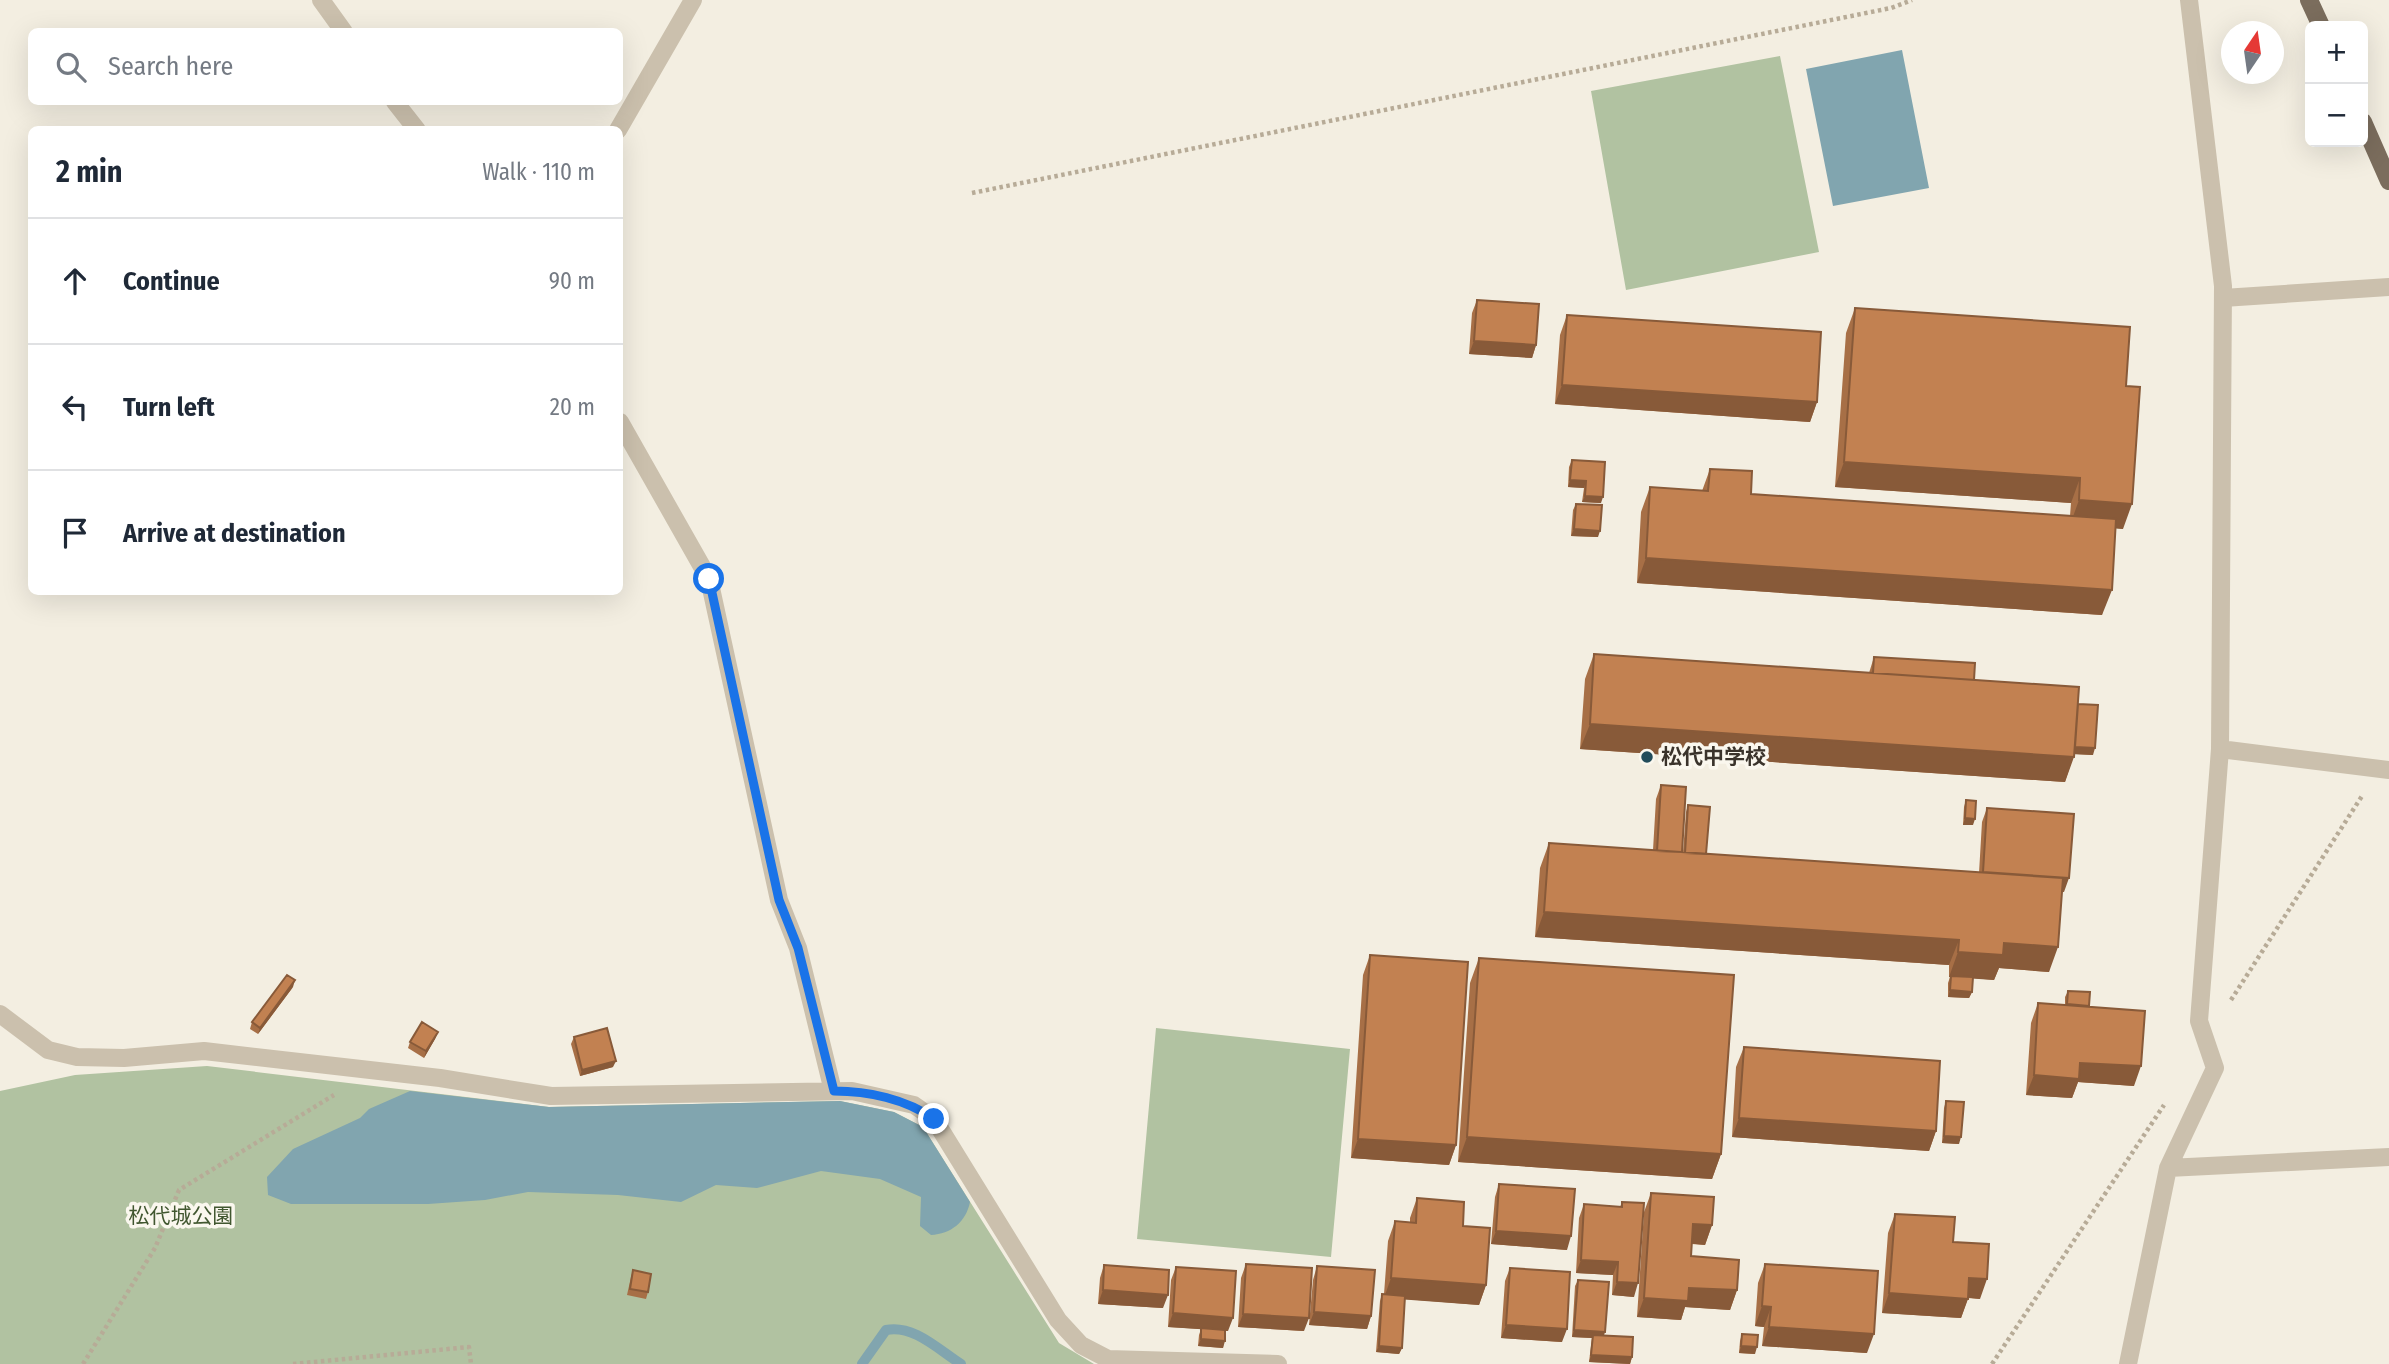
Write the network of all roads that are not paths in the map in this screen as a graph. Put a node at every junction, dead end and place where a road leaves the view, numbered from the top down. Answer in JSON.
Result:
{"nodes":[{"id":1,"x":321,"y":0,"type":"edge"},
{"id":2,"x":693,"y":0,"type":"edge"},
{"id":3,"x":2189,"y":0,"type":"edge"},
{"id":4,"x":2309,"y":0,"type":"edge"},
{"id":5,"x":2319,"y":21,"type":"edge"},
{"id":6,"x":341,"y":28,"type":"edge"},
{"id":7,"x":397,"y":105,"type":"edge"},
{"id":8,"x":413,"y":126,"type":"edge"},
{"id":9,"x":620,"y":126,"type":"edge"},
{"id":10,"x":2368,"y":133,"type":"edge"},
{"id":11,"x":2389,"y":181,"type":"edge"},
{"id":12,"x":2389,"y":287,"type":"edge"},
{"id":13,"x":2223,"y":298,"type":"junction"},
{"id":14,"x":623,"y":427,"type":"edge"},
{"id":15,"x":2220,"y":749,"type":"junction"},
{"id":16,"x":2389,"y":770,"type":"edge"},
{"id":17,"x":0,"y":1014,"type":"edge"},
{"id":18,"x":834,"y":1091,"type":"junction"},
{"id":19,"x":2389,"y":1157,"type":"edge"},
{"id":20,"x":2168,"y":1168,"type":"junction"},
{"id":21,"x":1108,"y":1361,"type":"edge"},
{"id":22,"x":1266,"y":1364,"type":"edge"},
{"id":23,"x":2128,"y":1364,"type":"edge"}],
"edges":[{"from":1,"to":6,"type":"street"},
{"from":2,"to":9,"type":"street"},
{"from":3,"to":13,"type":"street"},
{"from":4,"to":5,"type":"main road"},
{"from":7,"to":8,"type":"street"},
{"from":10,"to":11,"type":"main road"},
{"from":12,"to":13,"type":"street"},
{"from":13,"to":15,"type":"street"},
{"from":14,"to":18,"type":"street"},
{"from":15,"to":16,"type":"street"},
{"from":15,"to":20,"type":"street"},
{"from":17,"to":18,"type":"street"},
{"from":18,"to":21,"type":"street"},
{"from":19,"to":20,"type":"street"},
{"from":20,"to":23,"type":"street"},
{"from":21,"to":22,"type":"street"}]}
